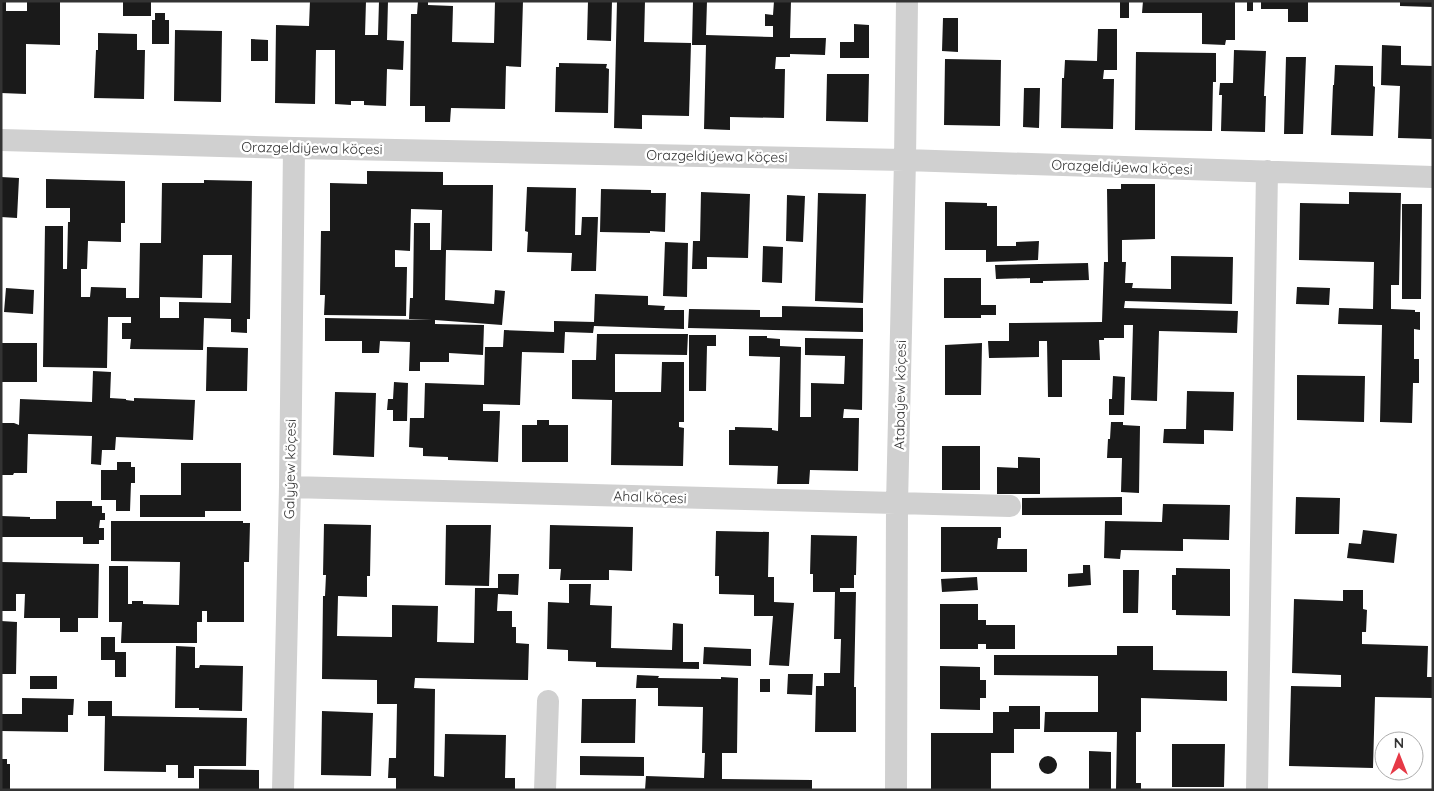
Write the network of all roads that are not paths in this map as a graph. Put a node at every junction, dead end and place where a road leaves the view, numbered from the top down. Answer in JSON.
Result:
{"nodes":[{"id":1,"x":907,"y":1,"type":"edge"},
{"id":2,"x":1,"y":140,"type":"edge"},
{"id":3,"x":294,"y":148,"type":"junction"},
{"id":4,"x":905,"y":160,"type":"junction"},
{"id":5,"x":1267,"y":172,"type":"junction"},
{"id":6,"x":1433,"y":177,"type":"edge"},
{"id":7,"x":290,"y":487,"type":"junction"},
{"id":8,"x":897,"y":504,"type":"junction"},
{"id":9,"x":1010,"y":506,"type":"dead end"},
{"id":10,"x":548,"y":702,"type":"dead end"},
{"id":11,"x":282,"y":790,"type":"edge"},
{"id":12,"x":545,"y":790,"type":"edge"},
{"id":13,"x":896,"y":790,"type":"edge"},
{"id":14,"x":1257,"y":790,"type":"edge"}],
"edges":[{"from":1,"to":4,"type":"street","name":"Atabaýew köçesi"},
{"from":2,"to":3,"type":"street","name":"Orazgeldiýewa köçesi"},
{"from":3,"to":4,"type":"street","name":"Orazgeldiýewa köçesi"},
{"from":3,"to":7,"type":"street","name":"Galyýew köçesi"},
{"from":4,"to":5,"type":"street","name":"Orazgeldiýewa köçesi"},
{"from":4,"to":8,"type":"street","name":"Atabaýew köçesi"},
{"from":5,"to":6,"type":"street","name":"Orazgeldiýewa köçesi"},
{"from":5,"to":14,"type":"street"},
{"from":7,"to":8,"type":"street","name":"Ahal köçesi"},
{"from":7,"to":11,"type":"street","name":"Galyýew köçesi"},
{"from":8,"to":9,"type":"street","name":"Ahal köçesi"},
{"from":8,"to":13,"type":"street","name":"Atabaýew köçesi"},
{"from":10,"to":12,"type":"street"}]}
